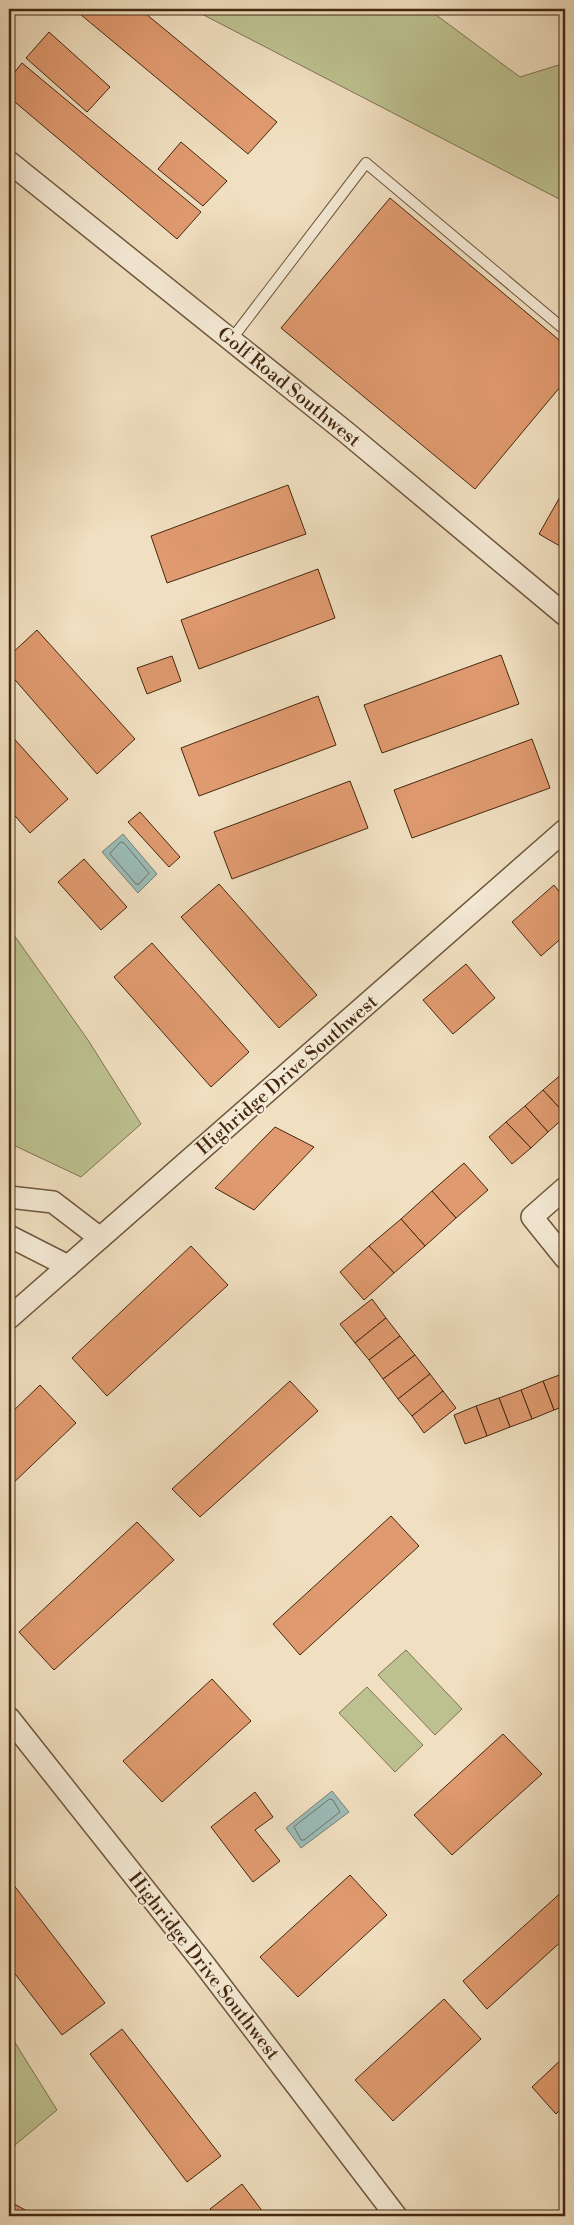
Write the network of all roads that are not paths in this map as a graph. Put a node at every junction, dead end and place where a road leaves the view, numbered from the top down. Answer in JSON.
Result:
{"nodes":[{"id":1,"x":9,"y":162,"type":"edge"},
{"id":2,"x":565,"y":330,"type":"edge"},
{"id":3,"x":231,"y":340,"type":"junction"},
{"id":4,"x":565,"y":615,"type":"edge"},
{"id":5,"x":565,"y":830,"type":"edge"},
{"id":6,"x":565,"y":1188,"type":"edge"},
{"id":7,"x":9,"y":1197,"type":"edge"},
{"id":8,"x":9,"y":1236,"type":"edge"},
{"id":9,"x":100,"y":1238,"type":"junction"},
{"id":10,"x":565,"y":1258,"type":"edge"},
{"id":11,"x":68,"y":1266,"type":"junction"},
{"id":12,"x":9,"y":1318,"type":"edge"},
{"id":13,"x":9,"y":1718,"type":"edge"},
{"id":14,"x":396,"y":2216,"type":"edge"}],
"edges":[{"from":1,"to":3,"type":"street","name":"Golf Road Southwest"},
{"from":2,"to":3,"type":"lane"},
{"from":3,"to":4,"type":"street","name":"Golf Road Southwest"},
{"from":5,"to":9,"type":"street","name":"Highridge Drive Southwest"},
{"from":6,"to":10,"type":"street"},
{"from":7,"to":9,"type":"street"},
{"from":8,"to":11,"type":"street"},
{"from":9,"to":11,"type":"street","name":"Highridge Drive Southwest"},
{"from":11,"to":12,"type":"street","name":"Highridge Drive Southwest"},
{"from":13,"to":14,"type":"street","name":"Highridge Drive Southwest"}]}
